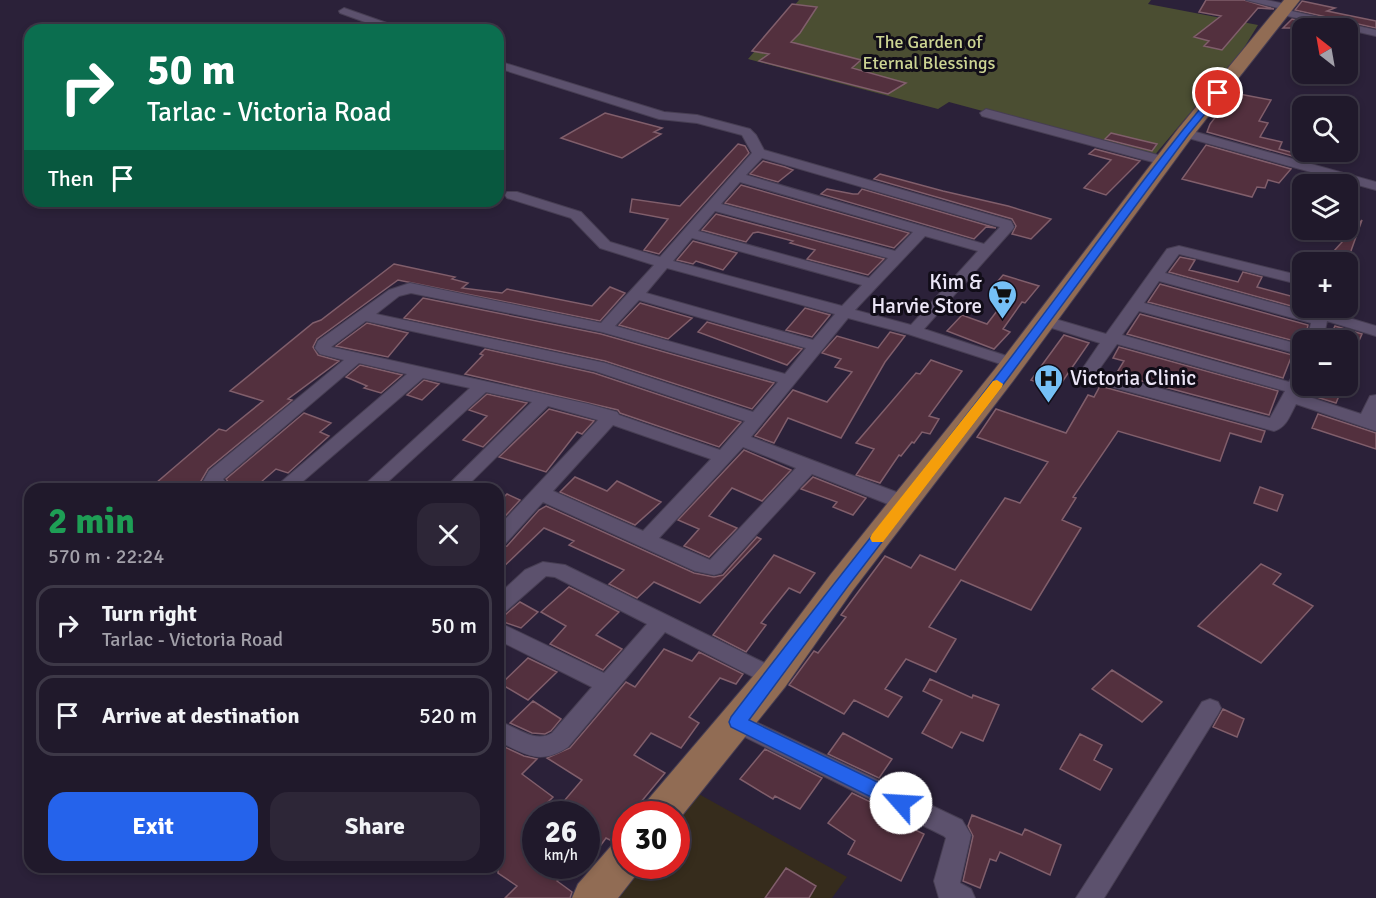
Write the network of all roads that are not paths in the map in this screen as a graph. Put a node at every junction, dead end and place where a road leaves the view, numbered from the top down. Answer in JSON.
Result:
{"nodes":[{"id":1,"x":1251,"y":0,"type":"edge"},
{"id":2,"x":1287,"y":6,"type":"edge"},
{"id":3,"x":344,"y":11,"type":"dead end"},
{"id":4,"x":380,"y":24,"type":"edge"},
{"id":5,"x":1376,"y":33,"type":"edge"},
{"id":6,"x":504,"y":66,"type":"edge"},
{"id":7,"x":986,"y":113,"type":"dead end"},
{"id":8,"x":1185,"y":133,"type":"junction"},
{"id":9,"x":759,"y":153,"type":"junction"},
{"id":10,"x":1164,"y":161,"type":"junction"},
{"id":11,"x":737,"y":177,"type":"junction"},
{"id":12,"x":1376,"y":186,"type":"edge"},
{"id":13,"x":512,"y":195,"type":"dead end"},
{"id":14,"x":711,"y":207,"type":"junction"},
{"id":15,"x":922,"y":231,"type":"junction"},
{"id":16,"x":689,"y":233,"type":"junction"},
{"id":17,"x":986,"y":249,"type":"junction"},
{"id":18,"x":896,"y":256,"type":"junction"},
{"id":19,"x":665,"y":262,"type":"junction"},
{"id":20,"x":1155,"y":275,"type":"junction"},
{"id":21,"x":1292,"y":278,"type":"edge"},
{"id":22,"x":871,"y":283,"type":"junction"},
{"id":23,"x":637,"y":295,"type":"junction"},
{"id":24,"x":1136,"y":305,"type":"junction"},
{"id":25,"x":1292,"y":307,"type":"edge"},
{"id":26,"x":844,"y":313,"type":"junction"},
{"id":27,"x":365,"y":316,"type":"junction"},
{"id":28,"x":1048,"y":316,"type":"junction"},
{"id":29,"x":1334,"y":318,"type":"edge"},
{"id":30,"x":605,"y":328,"type":"junction"},
{"id":31,"x":914,"y":331,"type":"junction"},
{"id":32,"x":1376,"y":331,"type":"edge"},
{"id":33,"x":1114,"y":337,"type":"junction"},
{"id":34,"x":816,"y":346,"type":"junction"},
{"id":35,"x":1292,"y":347,"type":"edge"},
{"id":36,"x":357,"y":357,"type":"junction"},
{"id":37,"x":1013,"y":363,"type":"junction"},
{"id":38,"x":419,"y":372,"type":"junction"},
{"id":39,"x":789,"y":380,"type":"junction"},
{"id":40,"x":482,"y":386,"type":"junction"},
{"id":41,"x":1292,"y":386,"type":"edge"},
{"id":42,"x":1292,"y":395,"type":"edge"},
{"id":43,"x":1314,"y":396,"type":"edge"},
{"id":44,"x":544,"y":400,"type":"junction"},
{"id":45,"x":1376,"y":400,"type":"edge"},
{"id":46,"x":611,"y":416,"type":"junction"},
{"id":47,"x":756,"y":419,"type":"junction"},
{"id":48,"x":1372,"y":424,"type":"edge"},
{"id":49,"x":740,"y":439,"type":"junction"},
{"id":50,"x":723,"y":457,"type":"junction"},
{"id":51,"x":809,"y":465,"type":"junction"},
{"id":52,"x":213,"y":483,"type":"edge"},
{"id":53,"x":289,"y":483,"type":"edge"},
{"id":54,"x":376,"y":483,"type":"edge"},
{"id":55,"x":459,"y":483,"type":"edge"},
{"id":56,"x":541,"y":493,"type":"junction"},
{"id":57,"x":905,"y":503,"type":"junction"},
{"id":58,"x":504,"y":533,"type":"edge"},
{"id":59,"x":646,"y":540,"type":"junction"},
{"id":60,"x":504,"y":601,"type":"edge"},
{"id":61,"x":662,"y":621,"type":"junction"},
{"id":62,"x":504,"y":633,"type":"edge"},
{"id":63,"x":773,"y":677,"type":"junction"},
{"id":64,"x":606,"y":684,"type":"junction"},
{"id":65,"x":1210,"y":708,"type":"dead end"},
{"id":66,"x":737,"y":722,"type":"junction"},
{"id":67,"x":504,"y":733,"type":"edge"},
{"id":68,"x":671,"y":801,"type":"edge"},
{"id":69,"x":612,"y":875,"type":"edge"},
{"id":70,"x":593,"y":898,"type":"edge"},
{"id":71,"x":962,"y":898,"type":"edge"},
{"id":72,"x":1089,"y":898,"type":"edge"}],
"edges":[{"from":1,"to":2,"type":"street"},
{"from":2,"to":5,"type":"street"},
{"from":2,"to":8,"type":"main road"},
{"from":3,"to":4,"type":"street"},
{"from":6,"to":9,"type":"street"},
{"from":7,"to":10,"type":"street"},
{"from":8,"to":10,"type":"main road"},
{"from":8,"to":12,"type":"street"},
{"from":9,"to":11,"type":"street"},
{"from":9,"to":17,"type":"street"},
{"from":10,"to":28,"type":"main road"},
{"from":11,"to":14,"type":"street"},
{"from":11,"to":15,"type":"street"},
{"from":13,"to":19,"type":"street"},
{"from":14,"to":16,"type":"street"},
{"from":14,"to":18,"type":"street"},
{"from":15,"to":17,"type":"street"},
{"from":15,"to":18,"type":"street"},
{"from":16,"to":19,"type":"street"},
{"from":16,"to":22,"type":"street"},
{"from":17,"to":31,"type":"street"},
{"from":18,"to":22,"type":"street"},
{"from":19,"to":23,"type":"street"},
{"from":19,"to":26,"type":"street"},
{"from":20,"to":21,"type":"street"},
{"from":20,"to":24,"type":"street"},
{"from":20,"to":25,"type":"street"},
{"from":22,"to":26,"type":"street"},
{"from":23,"to":30,"type":"street"},
{"from":23,"to":34,"type":"street"},
{"from":24,"to":33,"type":"street"},
{"from":24,"to":35,"type":"street"},
{"from":26,"to":31,"type":"street"},
{"from":26,"to":34,"type":"street"},
{"from":27,"to":30,"type":"street"},
{"from":27,"to":36,"type":"street"},
{"from":27,"to":47,"type":"street"},
{"from":28,"to":33,"type":"street"},
{"from":28,"to":37,"type":"main road"},
{"from":29,"to":32,"type":"street"},
{"from":30,"to":39,"type":"street"},
{"from":31,"to":37,"type":"street"},
{"from":33,"to":41,"type":"street"},
{"from":33,"to":42,"type":"street"},
{"from":34,"to":39,"type":"street"},
{"from":36,"to":38,"type":"street"},
{"from":36,"to":52,"type":"street"},
{"from":37,"to":57,"type":"main road"},
{"from":38,"to":40,"type":"street"},
{"from":38,"to":53,"type":"street"},
{"from":39,"to":47,"type":"street"},
{"from":40,"to":44,"type":"street"},
{"from":40,"to":54,"type":"street"},
{"from":43,"to":48,"type":"street"},
{"from":44,"to":46,"type":"street"},
{"from":44,"to":55,"type":"street"},
{"from":45,"to":48,"type":"street"},
{"from":46,"to":50,"type":"street"},
{"from":46,"to":56,"type":"street"},
{"from":47,"to":49,"type":"street"},
{"from":49,"to":50,"type":"street"},
{"from":49,"to":51,"type":"street"},
{"from":50,"to":59,"type":"street"},
{"from":51,"to":57,"type":"street"},
{"from":51,"to":59,"type":"street"},
{"from":56,"to":58,"type":"street"},
{"from":56,"to":59,"type":"street"},
{"from":57,"to":63,"type":"main road"},
{"from":60,"to":61,"type":"street"},
{"from":61,"to":63,"type":"street"},
{"from":61,"to":64,"type":"street"},
{"from":62,"to":64,"type":"street"},
{"from":63,"to":66,"type":"main road"},
{"from":64,"to":67,"type":"street"},
{"from":65,"to":72,"type":"street"},
{"from":66,"to":68,"type":"main road"},
{"from":66,"to":71,"type":"street"},
{"from":69,"to":70,"type":"main road"}]}
